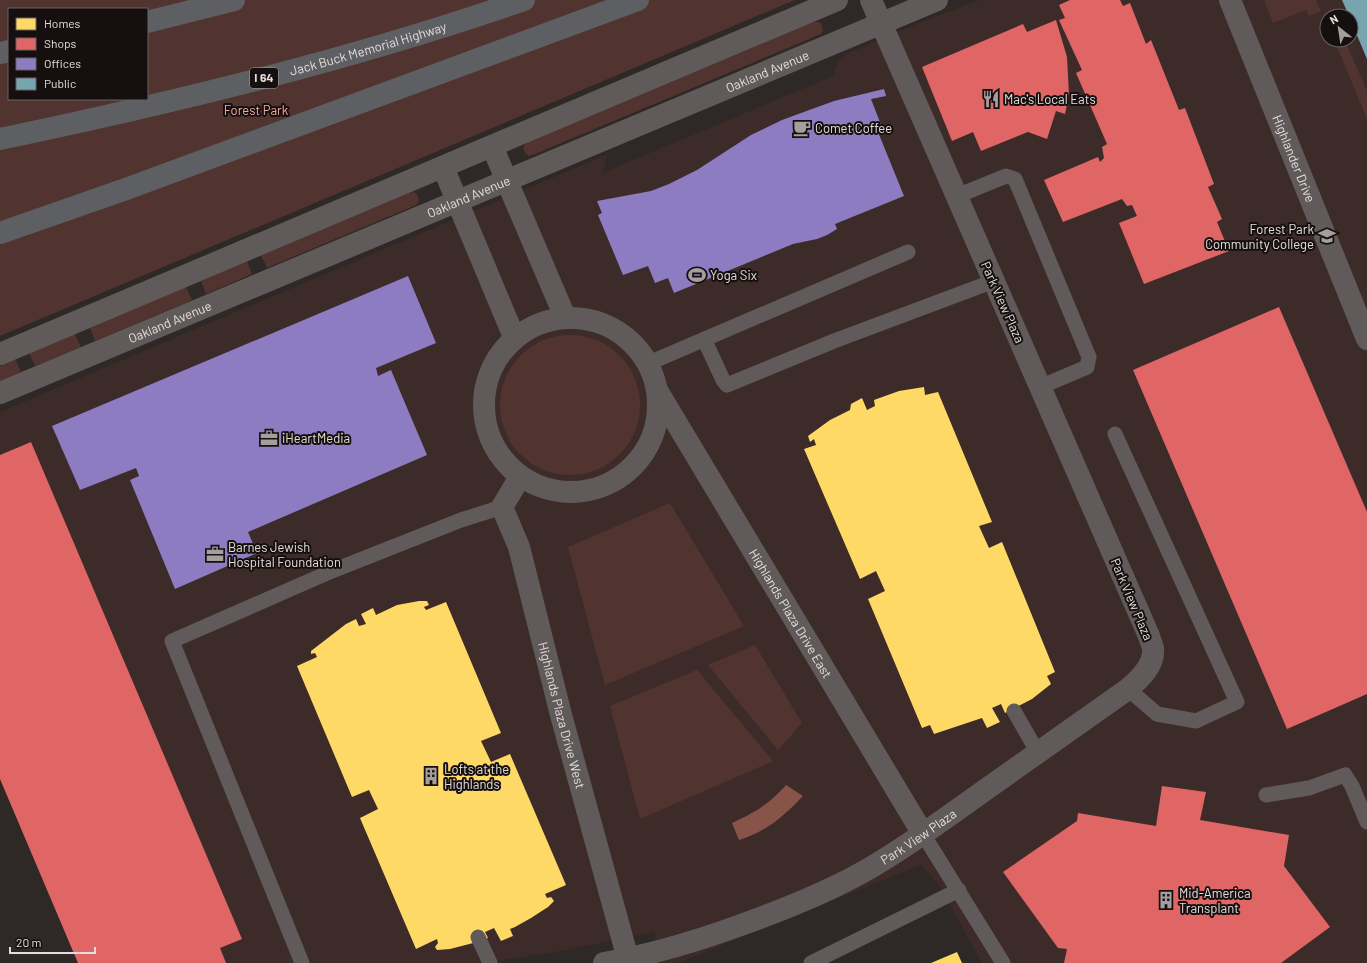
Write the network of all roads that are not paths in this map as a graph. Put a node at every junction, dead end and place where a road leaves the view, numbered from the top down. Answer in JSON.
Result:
{"nodes":[{"id":1,"x":234,"y":0,"type":"edge"},
{"id":2,"x":524,"y":0,"type":"edge"},
{"id":3,"x":638,"y":0,"type":"edge"},
{"id":4,"x":838,"y":0,"type":"edge"},
{"id":5,"x":871,"y":0,"type":"edge"},
{"id":6,"x":937,"y":0,"type":"edge"},
{"id":7,"x":1230,"y":0,"type":"edge"},
{"id":8,"x":148,"y":22,"type":"edge"},
{"id":9,"x":881,"y":24,"type":"junction"},
{"id":10,"x":0,"y":139,"type":"edge"},
{"id":11,"x":492,"y":146,"type":"junction"},
{"id":12,"x":443,"y":166,"type":"junction"},
{"id":13,"x":507,"y":181,"type":"junction"},
{"id":14,"x":957,"y":196,"type":"junction"},
{"id":15,"x":458,"y":202,"type":"junction"},
{"id":16,"x":0,"y":232,"type":"edge"},
{"id":17,"x":908,"y":252,"type":"dead end"},
{"id":18,"x":994,"y":281,"type":"junction"},
{"id":19,"x":565,"y":317,"type":"junction"},
{"id":20,"x":514,"y":337,"type":"junction"},
{"id":21,"x":704,"y":339,"type":"junction"},
{"id":22,"x":1367,"y":339,"type":"edge"},
{"id":23,"x":0,"y":354,"type":"edge"},
{"id":24,"x":649,"y":363,"type":"junction"},
{"id":25,"x":1040,"y":388,"type":"junction"},
{"id":26,"x":658,"y":392,"type":"junction"},
{"id":27,"x":0,"y":394,"type":"edge"},
{"id":28,"x":1115,"y":434,"type":"dead end"},
{"id":29,"x":520,"y":477,"type":"junction"},
{"id":30,"x":502,"y":508,"type":"junction"},
{"id":31,"x":1128,"y":689,"type":"junction"},
{"id":32,"x":1014,"y":711,"type":"dead end"},
{"id":33,"x":1038,"y":753,"type":"junction"},
{"id":34,"x":1266,"y":795,"type":"dead end"},
{"id":35,"x":1367,"y":822,"type":"edge"},
{"id":36,"x":923,"y":834,"type":"junction"},
{"id":37,"x":959,"y":890,"type":"junction"},
{"id":38,"x":478,"y":937,"type":"dead end"},
{"id":39,"x":612,"y":962,"type":"edge"},
{"id":40,"x":302,"y":963,"type":"edge"},
{"id":41,"x":490,"y":963,"type":"edge"},
{"id":42,"x":811,"y":963,"type":"edge"},
{"id":43,"x":1003,"y":963,"type":"edge"}],
"edges":[{"from":1,"to":8,"type":"highway"},
{"from":2,"to":10,"type":"highway","name":"Jack Buck Memorial Highway","number":"I 64"},
{"from":3,"to":16,"type":"highway"},
{"from":4,"to":11,"type":"street"},
{"from":5,"to":9,"type":"street","name":"Park View Plaza"},
{"from":6,"to":9,"type":"street","name":"Oakland Avenue"},
{"from":7,"to":22,"type":"street","name":"Highlander Drive"},
{"from":9,"to":13,"type":"street","name":"Oakland Avenue"},
{"from":9,"to":14,"type":"street","name":"Park View Plaza"},
{"from":11,"to":12,"type":"street"},
{"from":11,"to":13,"type":"street"},
{"from":12,"to":15,"type":"street"},
{"from":12,"to":23,"type":"street"},
{"from":13,"to":15,"type":"street","name":"Oakland Avenue"},
{"from":13,"to":19,"type":"street"},
{"from":14,"to":18,"type":"street","name":"Park View Plaza"},
{"from":14,"to":25,"type":"lane"},
{"from":15,"to":20,"type":"street"},
{"from":15,"to":27,"type":"street","name":"Oakland Avenue"},
{"from":17,"to":21,"type":"lane"},
{"from":18,"to":21,"type":"lane"},
{"from":18,"to":25,"type":"street","name":"Park View Plaza"},
{"from":19,"to":20,"type":"street"},
{"from":19,"to":24,"type":"street"},
{"from":20,"to":29,"type":"street"},
{"from":21,"to":24,"type":"lane"},
{"from":24,"to":26,"type":"street"},
{"from":25,"to":31,"type":"street","name":"Park View Plaza"},
{"from":26,"to":29,"type":"street"},
{"from":26,"to":36,"type":"street","name":"Highlands Plaza Drive East"},
{"from":28,"to":31,"type":"lane"},
{"from":29,"to":30,"type":"street"},
{"from":30,"to":39,"type":"street","name":"Highlands Plaza Drive West"},
{"from":30,"to":40,"type":"lane"},
{"from":31,"to":33,"type":"street","name":"Park View Plaza"},
{"from":32,"to":33,"type":"lane"},
{"from":33,"to":36,"type":"street","name":"Park View Plaza"},
{"from":34,"to":35,"type":"lane"},
{"from":36,"to":37,"type":"lane"},
{"from":36,"to":39,"type":"street","name":"Park View Plaza"},
{"from":37,"to":42,"type":"lane"},
{"from":37,"to":43,"type":"lane"},
{"from":38,"to":41,"type":"lane"}]}
